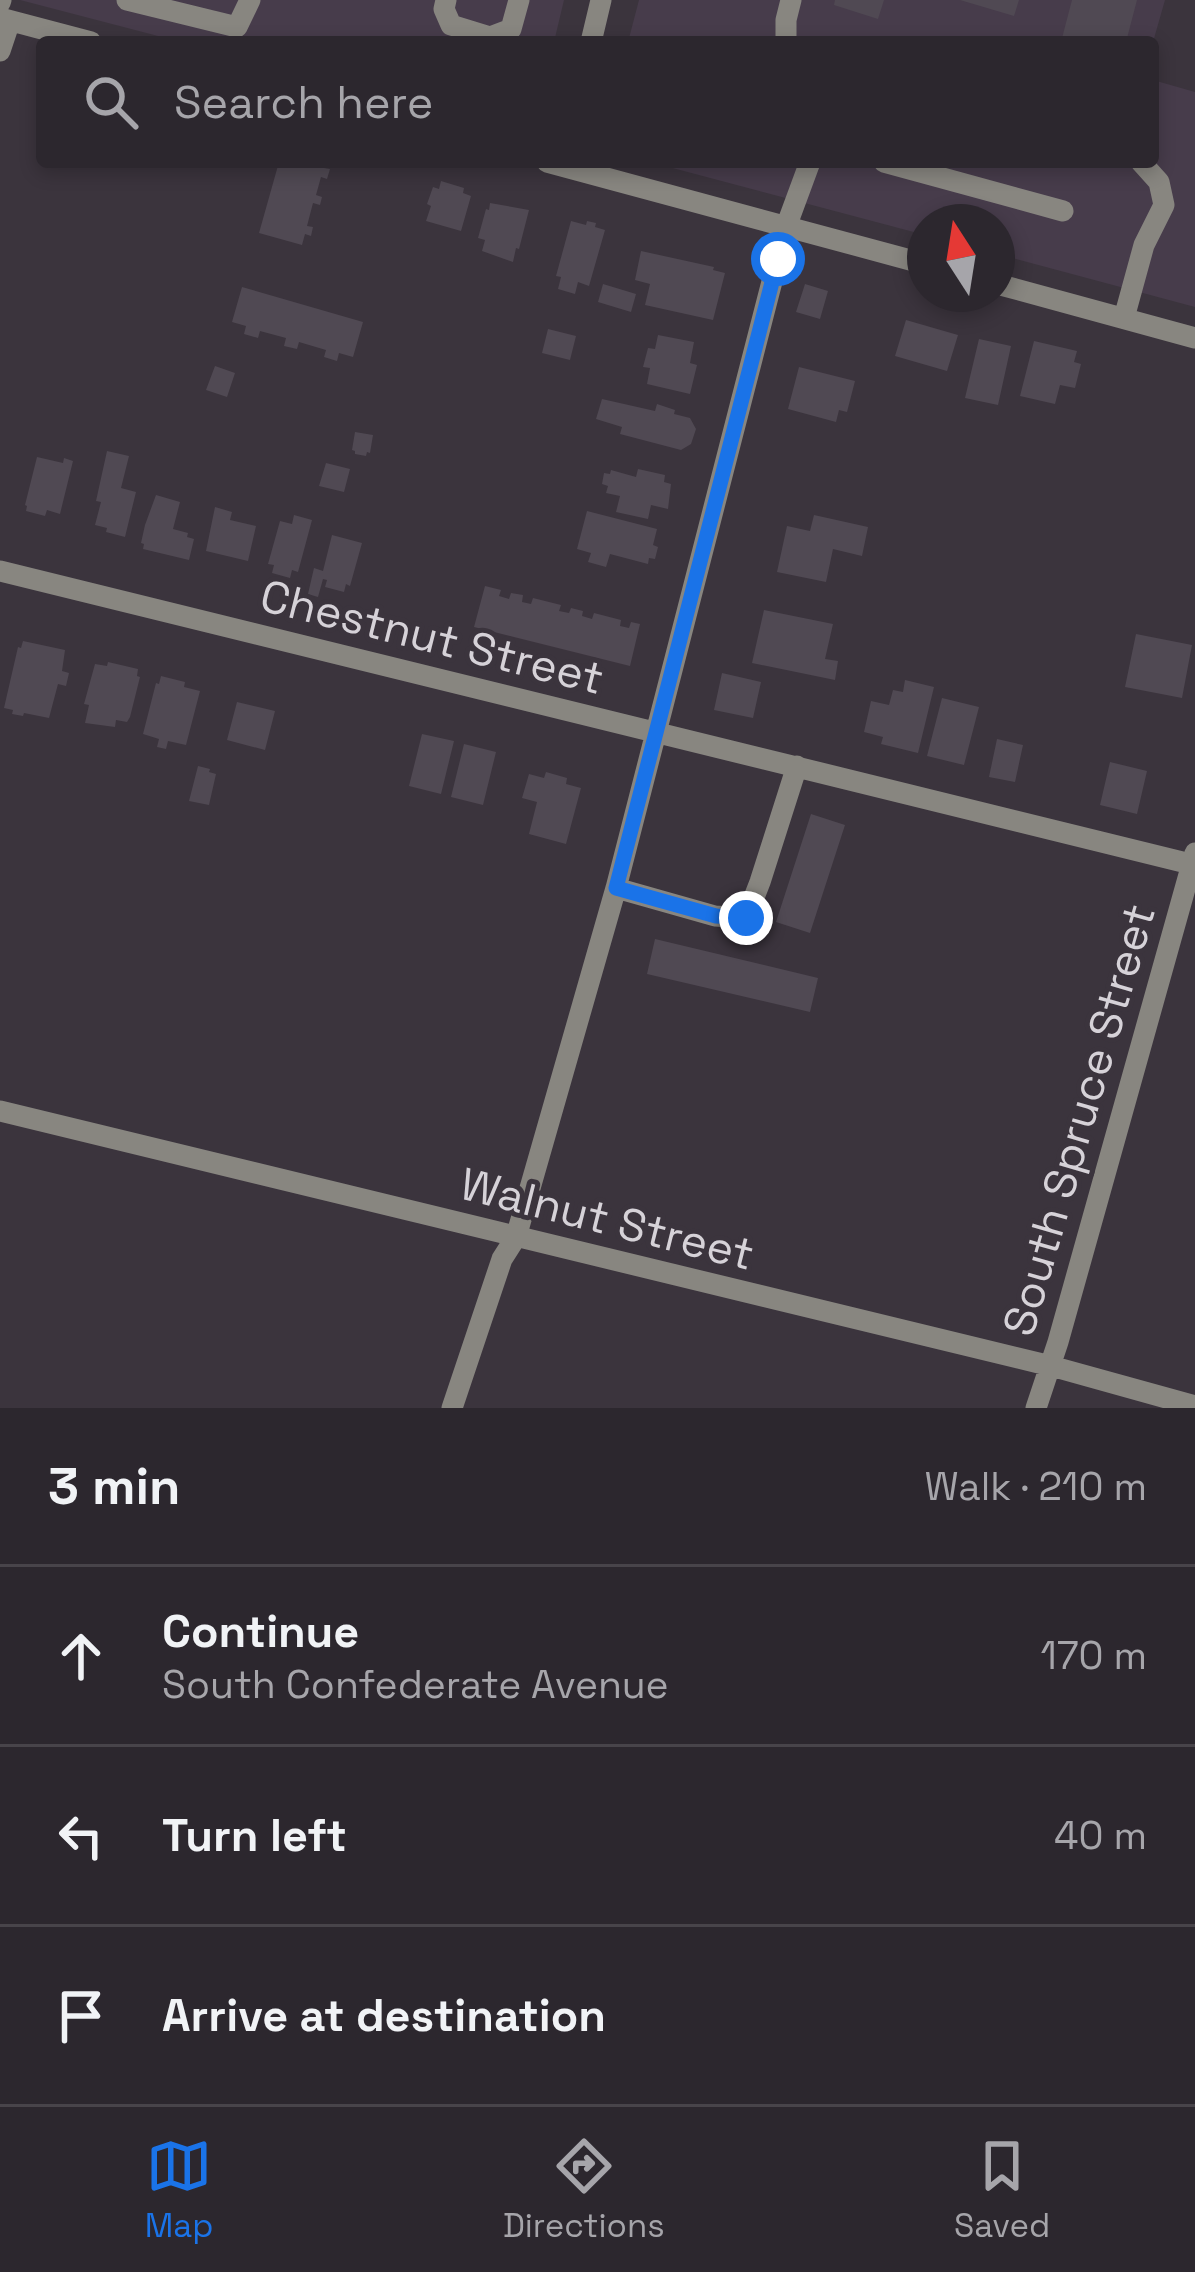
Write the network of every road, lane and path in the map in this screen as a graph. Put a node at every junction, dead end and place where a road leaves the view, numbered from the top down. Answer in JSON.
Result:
{"nodes":[{"id":1,"x":127,"y":0,"type":"edge"},
{"id":2,"x":250,"y":0,"type":"edge"},
{"id":3,"x":446,"y":0,"type":"edge"},
{"id":4,"x":519,"y":0,"type":"edge"},
{"id":5,"x":601,"y":0,"type":"edge"},
{"id":6,"x":791,"y":0,"type":"edge"},
{"id":7,"x":171,"y":5,"type":"edge"},
{"id":8,"x":3,"y":10,"type":"edge"},
{"id":9,"x":74,"y":36,"type":"edge"},
{"id":10,"x":484,"y":36,"type":"edge"},
{"id":11,"x":495,"y":36,"type":"edge"},
{"id":12,"x":592,"y":36,"type":"edge"},
{"id":13,"x":786,"y":36,"type":"edge"},
{"id":14,"x":0,"y":51,"type":"edge"},
{"id":15,"x":575,"y":168,"type":"edge"},
{"id":16,"x":808,"y":168,"type":"edge"},
{"id":17,"x":905,"y":168,"type":"edge"},
{"id":18,"x":1146,"y":168,"type":"edge"},
{"id":19,"x":1063,"y":212,"type":"dead end"},
{"id":20,"x":786,"y":227,"type":"junction"},
{"id":21,"x":907,"y":259,"type":"edge"},
{"id":22,"x":1015,"y":289,"type":"edge"},
{"id":23,"x":1124,"y":318,"type":"junction"},
{"id":24,"x":1195,"y":338,"type":"edge"},
{"id":25,"x":0,"y":572,"type":"edge"},
{"id":26,"x":656,"y":733,"type":"junction"},
{"id":27,"x":796,"y":766,"type":"junction"},
{"id":28,"x":1194,"y":861,"type":"edge"},
{"id":29,"x":616,"y":888,"type":"junction"},
{"id":30,"x":0,"y":1111,"type":"edge"},
{"id":31,"x":516,"y":1237,"type":"junction"},
{"id":32,"x":1051,"y":1366,"type":"junction"},
{"id":33,"x":1195,"y":1406,"type":"edge"},
{"id":34,"x":452,"y":1408,"type":"edge"},
{"id":35,"x":1036,"y":1408,"type":"edge"}],
"edges":[{"from":1,"to":7,"type":"street"},
{"from":2,"to":7,"type":"street"},
{"from":3,"to":10,"type":"street"},
{"from":4,"to":11,"type":"street"},
{"from":5,"to":12,"type":"street"},
{"from":6,"to":13,"type":"street"},
{"from":8,"to":9,"type":"street"},
{"from":8,"to":14,"type":"street"},
{"from":15,"to":20,"type":"street"},
{"from":16,"to":20,"type":"street"},
{"from":17,"to":19,"type":"street"},
{"from":18,"to":23,"type":"street"},
{"from":20,"to":21,"type":"street"},
{"from":20,"to":26,"type":"street"},
{"from":22,"to":23,"type":"street"},
{"from":23,"to":24,"type":"street"},
{"from":25,"to":26,"type":"street","name":"Chestnut Street"},
{"from":26,"to":27,"type":"street","name":"Chestnut Street"},
{"from":26,"to":29,"type":"street"},
{"from":27,"to":28,"type":"street","name":"Chestnut Street"},
{"from":27,"to":29,"type":"street"},
{"from":28,"to":32,"type":"street","name":"South Spruce Street"},
{"from":29,"to":31,"type":"street"},
{"from":30,"to":31,"type":"street","name":"Walnut Street"},
{"from":31,"to":32,"type":"street","name":"Walnut Street"},
{"from":31,"to":34,"type":"street"},
{"from":32,"to":33,"type":"street","name":"Walnut Street"},
{"from":32,"to":35,"type":"street","name":"South Spruce Street"}]}
